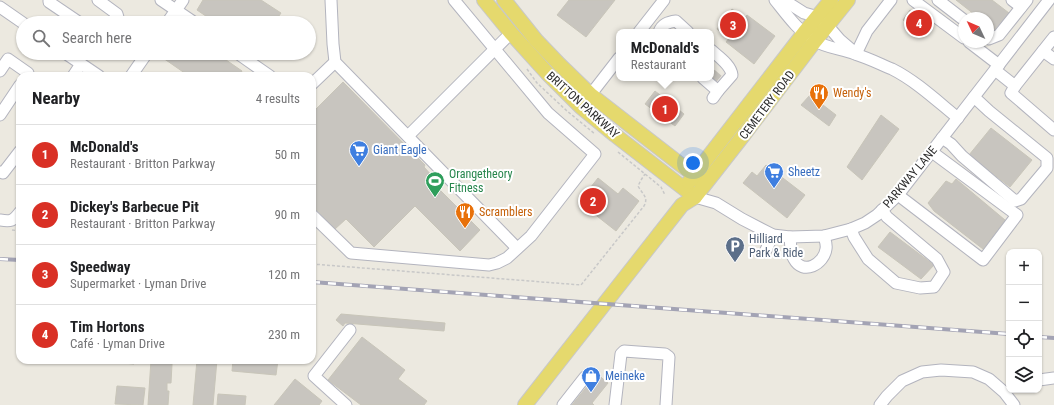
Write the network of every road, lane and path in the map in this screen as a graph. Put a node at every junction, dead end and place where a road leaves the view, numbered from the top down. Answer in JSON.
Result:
{"nodes":[{"id":1,"x":5,"y":0,"type":"edge"},
{"id":2,"x":49,"y":0,"type":"edge"},
{"id":3,"x":98,"y":0,"type":"edge"},
{"id":4,"x":161,"y":0,"type":"edge"},
{"id":5,"x":183,"y":0,"type":"edge"},
{"id":6,"x":332,"y":0,"type":"edge"},
{"id":7,"x":454,"y":0,"type":"edge"},
{"id":8,"x":484,"y":0,"type":"edge"},
{"id":9,"x":504,"y":0,"type":"edge"},
{"id":10,"x":664,"y":0,"type":"edge"},
{"id":11,"x":775,"y":0,"type":"edge"},
{"id":12,"x":786,"y":0,"type":"edge"},
{"id":13,"x":831,"y":0,"type":"edge"},
{"id":14,"x":848,"y":0,"type":"edge"},
{"id":15,"x":891,"y":0,"type":"edge"},
{"id":16,"x":913,"y":0,"type":"edge"},
{"id":17,"x":938,"y":0,"type":"edge"},
{"id":18,"x":1012,"y":0,"type":"edge"},
{"id":19,"x":1049,"y":0,"type":"edge"},
{"id":20,"x":1024,"y":3,"type":"edge"},
{"id":21,"x":0,"y":7,"type":"edge"},
{"id":22,"x":176,"y":10,"type":"junction"},
{"id":23,"x":958,"y":15,"type":"edge"},
{"id":24,"x":70,"y":16,"type":"edge"},
{"id":25,"x":118,"y":16,"type":"edge"},
{"id":26,"x":172,"y":16,"type":"edge"},
{"id":27,"x":184,"y":16,"type":"edge"},
{"id":28,"x":16,"y":18,"type":"edge"},
{"id":29,"x":649,"y":19,"type":"junction"},
{"id":30,"x":823,"y":21,"type":"junction"},
{"id":31,"x":641,"y":29,"type":"edge"},
{"id":32,"x":661,"y":29,"type":"edge"},
{"id":33,"x":663,"y":29,"type":"edge"},
{"id":34,"x":667,"y":29,"type":"edge"},
{"id":35,"x":680,"y":29,"type":"edge"},
{"id":36,"x":684,"y":29,"type":"edge"},
{"id":37,"x":511,"y":33,"type":"junction"},
{"id":38,"x":958,"y":34,"type":"edge"},
{"id":39,"x":810,"y":37,"type":"junction"},
{"id":40,"x":1054,"y":37,"type":"edge"},
{"id":41,"x":994,"y":38,"type":"edge"},
{"id":42,"x":976,"y":48,"type":"edge"},
{"id":43,"x":494,"y":49,"type":"junction"},
{"id":44,"x":1043,"y":51,"type":"junction"},
{"id":45,"x":714,"y":53,"type":"edge"},
{"id":46,"x":856,"y":54,"type":"junction"},
{"id":47,"x":1054,"y":59,"type":"edge"},
{"id":48,"x":75,"y":60,"type":"edge"},
{"id":49,"x":142,"y":60,"type":"edge"},
{"id":50,"x":247,"y":60,"type":"edge"},
{"id":51,"x":335,"y":62,"type":"junction"},
{"id":52,"x":616,"y":62,"type":"edge"},
{"id":53,"x":81,"y":64,"type":"junction"},
{"id":54,"x":997,"y":67,"type":"junction"},
{"id":55,"x":0,"y":71,"type":"edge"},
{"id":56,"x":27,"y":72,"type":"edge"},
{"id":57,"x":76,"y":72,"type":"edge"},
{"id":58,"x":92,"y":72,"type":"edge"},
{"id":59,"x":134,"y":72,"type":"edge"},
{"id":60,"x":264,"y":72,"type":"edge"},
{"id":61,"x":316,"y":80,"type":"edge"},
{"id":62,"x":707,"y":81,"type":"tunnel mouth"},
{"id":63,"x":1015,"y":86,"type":"junction"},
{"id":64,"x":16,"y":91,"type":"edge"},
{"id":65,"x":591,"y":95,"type":"junction"},
{"id":66,"x":974,"y":97,"type":"junction"},
{"id":67,"x":581,"y":107,"type":"junction"},
{"id":68,"x":0,"y":115,"type":"edge"},
{"id":69,"x":958,"y":118,"type":"junction"},
{"id":70,"x":1054,"y":130,"type":"edge"},
{"id":71,"x":408,"y":136,"type":"junction"},
{"id":72,"x":942,"y":138,"type":"junction"},
{"id":73,"x":932,"y":152,"type":"junction"},
{"id":74,"x":16,"y":156,"type":"edge"},
{"id":75,"x":2,"y":173,"type":"edge"},
{"id":76,"x":699,"y":180,"type":"junction"},
{"id":77,"x":690,"y":193,"type":"junction"},
{"id":78,"x":898,"y":195,"type":"junction"},
{"id":79,"x":716,"y":203,"type":"junction"},
{"id":80,"x":882,"y":210,"type":"junction"},
{"id":81,"x":16,"y":217,"type":"edge"},
{"id":82,"x":316,"y":219,"type":"edge"},
{"id":83,"x":0,"y":220,"type":"edge"},
{"id":84,"x":851,"y":230,"type":"junction"},
{"id":85,"x":773,"y":235,"type":"junction"},
{"id":86,"x":824,"y":236,"type":"junction"},
{"id":87,"x":790,"y":237,"type":"junction"},
{"id":88,"x":517,"y":248,"type":"junction"},
{"id":89,"x":765,"y":252,"type":"dead end"},
{"id":90,"x":350,"y":330,"type":"dead end"},
{"id":91,"x":585,"y":377,"type":"dead end"},
{"id":92,"x":1054,"y":378,"type":"edge"},
{"id":93,"x":1042,"y":380,"type":"edge"},
{"id":94,"x":1006,"y":384,"type":"edge"},
{"id":95,"x":997,"y":386,"type":"junction"},
{"id":96,"x":346,"y":405,"type":"edge"},
{"id":97,"x":525,"y":405,"type":"edge"},
{"id":98,"x":563,"y":405,"type":"edge"},
{"id":99,"x":615,"y":405,"type":"edge"},
{"id":100,"x":666,"y":405,"type":"edge"},
{"id":101,"x":880,"y":405,"type":"edge"},
{"id":102,"x":1014,"y":405,"type":"edge"}],
"edges":[{"from":1,"to":21,"type":"street"},
{"from":2,"to":24,"type":"street"},
{"from":3,"to":25,"type":"street"},
{"from":4,"to":22,"type":"street"},
{"from":5,"to":22,"type":"street"},
{"from":6,"to":51,"type":"street"},
{"from":7,"to":43,"type":"street"},
{"from":8,"to":37,"type":"main road","name":"BRITTON PARKWAY"},
{"from":9,"to":65,"type":"main road","name":"BRITTON PARKWAY"},
{"from":10,"to":29,"type":"street"},
{"from":11,"to":39,"type":"street"},
{"from":12,"to":30,"type":"street"},
{"from":13,"to":30,"type":"main road","name":"CEMETERY ROAD"},
{"from":14,"to":30,"type":"main road","name":"CEMETERY ROAD"},
{"from":15,"to":46,"type":"street"},
{"from":16,"to":38,"type":"street"},
{"from":17,"to":23,"type":"street"},
{"from":18,"to":20,"type":"street"},
{"from":19,"to":54,"type":"street","name":"PARKWAY LANE"},
{"from":20,"to":41,"type":"street"},
{"from":21,"to":28,"type":"street"},
{"from":22,"to":26,"type":"street"},
{"from":22,"to":27,"type":"street"},
{"from":29,"to":31,"type":"street"},
{"from":29,"to":32,"type":"street"},
{"from":30,"to":39,"type":"main road","name":"CEMETERY ROAD"},
{"from":30,"to":46,"type":"street"},
{"from":33,"to":36,"type":"street"},
{"from":34,"to":35,"type":"street"},
{"from":37,"to":43,"type":"street"},
{"from":37,"to":67,"type":"main road","name":"BRITTON PARKWAY"},
{"from":39,"to":46,"type":"street"},
{"from":39,"to":76,"type":"main road","name":"CEMETERY ROAD"},
{"from":40,"to":44,"type":"street"},
{"from":42,"to":54,"type":"street"},
{"from":43,"to":71,"type":"street"},
{"from":43,"to":88,"type":"street"},
{"from":44,"to":47,"type":"street"},
{"from":44,"to":63,"type":"street"},
{"from":45,"to":62,"type":"street"},
{"from":46,"to":69,"type":"street"},
{"from":48,"to":53,"type":"street"},
{"from":49,"to":59,"type":"street"},
{"from":50,"to":60,"type":"street"},
{"from":51,"to":61,"type":"street"},
{"from":51,"to":71,"type":"street"},
{"from":52,"to":65,"type":"street"},
{"from":53,"to":57,"type":"street"},
{"from":53,"to":58,"type":"street"},
{"from":54,"to":63,"type":"street"},
{"from":54,"to":66,"type":"street","name":"PARKWAY LANE"},
{"from":55,"to":56,"type":"street"},
{"from":63,"to":70,"type":"street"},
{"from":64,"to":68,"type":"street"},
{"from":65,"to":67,"type":"street"},
{"from":65,"to":76,"type":"main road","name":"BRITTON PARKWAY"},
{"from":66,"to":69,"type":"street","name":"PARKWAY LANE"},
{"from":66,"to":72,"type":"street"},
{"from":67,"to":77,"type":"main road","name":"BRITTON PARKWAY"},
{"from":69,"to":72,"type":"street","name":"PARKWAY LANE"},
{"from":71,"to":88,"type":"street"},
{"from":72,"to":73,"type":"street","name":"PARKWAY LANE"},
{"from":73,"to":78,"type":"street","name":"PARKWAY LANE"},
{"from":73,"to":78,"type":"street"},
{"from":74,"to":75,"type":"street"},
{"from":76,"to":77,"type":"main road","name":"CEMETERY ROAD"},
{"from":76,"to":79,"type":"street","name":"PARKWAY LANE"},
{"from":77,"to":79,"type":"street","name":"PARKWAY LANE"},
{"from":77,"to":97,"type":"main road","name":"CEMETERY ROAD"},
{"from":78,"to":80,"type":"street","name":"PARKWAY LANE"},
{"from":79,"to":85,"type":"street","name":"PARKWAY LANE"},
{"from":80,"to":84,"type":"street","name":"PARKWAY LANE"},
{"from":80,"to":84,"type":"street"},
{"from":81,"to":83,"type":"street"},
{"from":82,"to":88,"type":"street"},
{"from":84,"to":86,"type":"street","name":"PARKWAY LANE"},
{"from":85,"to":87,"type":"street","name":"PARKWAY LANE"},
{"from":85,"to":89,"type":"street"},
{"from":86,"to":87,"type":"street","name":"PARKWAY LANE"},
{"from":86,"to":87,"type":"street"},
{"from":90,"to":96,"type":"street"},
{"from":91,"to":98,"type":"street"},
{"from":92,"to":93,"type":"street"},
{"from":94,"to":95,"type":"street"},
{"from":95,"to":101,"type":"street"},
{"from":95,"to":102,"type":"street"},
{"from":99,"to":100,"type":"street"}]}
